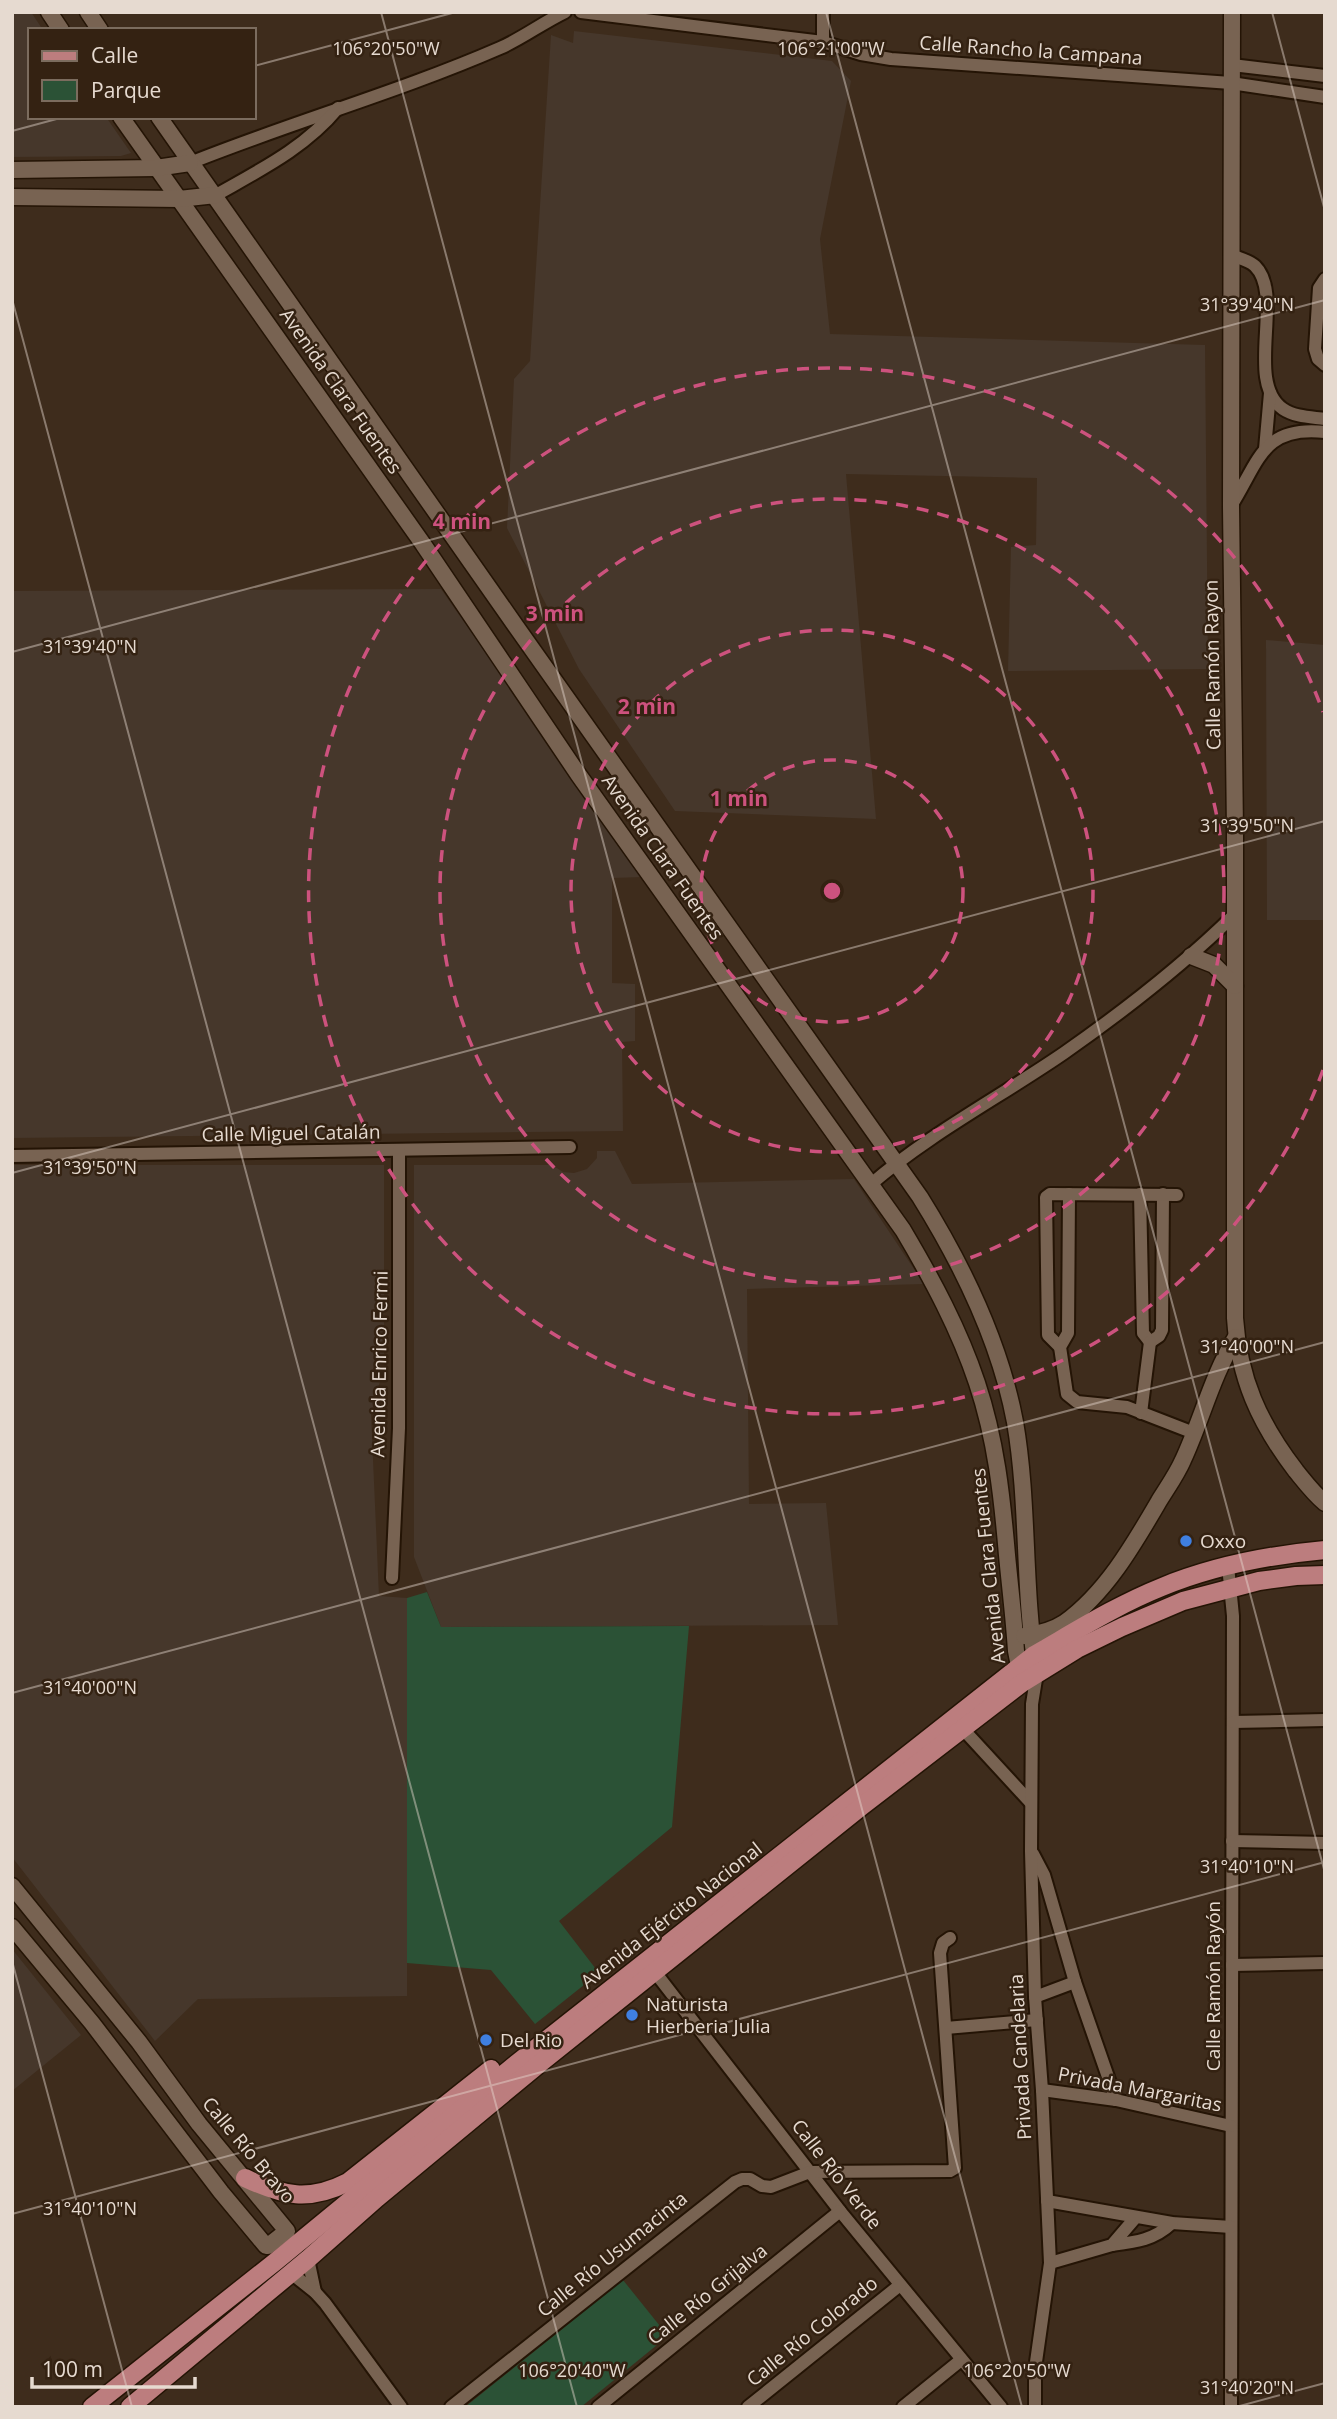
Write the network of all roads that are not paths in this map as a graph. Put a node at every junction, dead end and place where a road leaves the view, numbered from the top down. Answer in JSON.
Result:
{"nodes":[{"id":1,"x":49,"y":12,"type":"edge"},
{"id":2,"x":88,"y":12,"type":"edge"},
{"id":3,"x":565,"y":12,"type":"edge"},
{"id":4,"x":581,"y":12,"type":"edge"},
{"id":5,"x":823,"y":12,"type":"edge"},
{"id":6,"x":1232,"y":12,"type":"edge"},
{"id":7,"x":598,"y":13,"type":"edge"},
{"id":8,"x":60,"y":28,"type":"edge"},
{"id":9,"x":99,"y":28,"type":"edge"},
{"id":10,"x":823,"y":42,"type":"junction"},
{"id":11,"x":1232,"y":65,"type":"junction"},
{"id":12,"x":1325,"y":76,"type":"edge"},
{"id":13,"x":1231,"y":83,"type":"junction"},
{"id":14,"x":1325,"y":97,"type":"edge"},
{"id":15,"x":338,"y":108,"type":"junction"},
{"id":16,"x":122,"y":119,"type":"edge"},
{"id":17,"x":160,"y":119,"type":"edge"},
{"id":18,"x":190,"y":163,"type":"junction"},
{"id":19,"x":156,"y":168,"type":"junction"},
{"id":20,"x":12,"y":170,"type":"edge"},
{"id":21,"x":216,"y":195,"type":"junction"},
{"id":22,"x":12,"y":197,"type":"edge"},
{"id":23,"x":179,"y":199,"type":"junction"},
{"id":24,"x":1231,"y":255,"type":"junction"},
{"id":25,"x":1325,"y":279,"type":"edge"},
{"id":26,"x":1325,"y":365,"type":"edge"},
{"id":27,"x":1270,"y":393,"type":"junction"},
{"id":28,"x":1325,"y":419,"type":"edge"},
{"id":29,"x":1325,"y":432,"type":"edge"},
{"id":30,"x":1265,"y":449,"type":"junction"},
{"id":31,"x":1231,"y":507,"type":"junction"},
{"id":32,"x":1234,"y":915,"type":"junction"},
{"id":33,"x":1191,"y":956,"type":"junction"},
{"id":34,"x":1235,"y":986,"type":"junction"},
{"id":35,"x":570,"y":1147,"type":"dead end"},
{"id":36,"x":399,"y":1150,"type":"junction"},
{"id":37,"x":12,"y":1156,"type":"edge"},
{"id":38,"x":895,"y":1163,"type":"junction"},
{"id":39,"x":870,"y":1185,"type":"junction"},
{"id":40,"x":1069,"y":1194,"type":"junction"},
{"id":41,"x":1140,"y":1194,"type":"junction"},
{"id":42,"x":1163,"y":1194,"type":"junction"},
{"id":43,"x":1177,"y":1195,"type":"dead end"},
{"id":44,"x":1236,"y":1337,"type":"junction"},
{"id":45,"x":1150,"y":1342,"type":"junction"},
{"id":46,"x":1060,"y":1347,"type":"junction"},
{"id":47,"x":1141,"y":1413,"type":"junction"},
{"id":48,"x":1194,"y":1433,"type":"junction"},
{"id":49,"x":1325,"y":1503,"type":"edge"},
{"id":50,"x":1325,"y":1550,"type":"edge"},
{"id":51,"x":1228,"y":1566,"type":"junction"},
{"id":52,"x":1325,"y":1575,"type":"edge"},
{"id":53,"x":392,"y":1578,"type":"dead end"},
{"id":54,"x":1231,"y":1588,"type":"junction"},
{"id":55,"x":1033,"y":1635,"type":"junction"},
{"id":56,"x":1015,"y":1638,"type":"junction"},
{"id":57,"x":1028,"y":1669,"type":"junction"},
{"id":58,"x":1325,"y":1720,"type":"edge"},
{"id":59,"x":1233,"y":1722,"type":"junction"},
{"id":60,"x":962,"y":1728,"type":"junction"},
{"id":61,"x":1031,"y":1803,"type":"junction"},
{"id":62,"x":1232,"y":1840,"type":"junction"},
{"id":63,"x":1325,"y":1843,"type":"edge"},
{"id":64,"x":1031,"y":1851,"type":"junction"},
{"id":65,"x":12,"y":1886,"type":"edge"},
{"id":66,"x":12,"y":1927,"type":"edge"},
{"id":67,"x":950,"y":1938,"type":"dead end"},
{"id":68,"x":1325,"y":1963,"type":"edge"},
{"id":69,"x":1231,"y":1965,"type":"junction"},
{"id":70,"x":651,"y":1966,"type":"junction"},
{"id":71,"x":1075,"y":1982,"type":"junction"},
{"id":72,"x":1035,"y":1997,"type":"junction"},
{"id":73,"x":112,"y":2009,"type":"junction"},
{"id":74,"x":1037,"y":2020,"type":"junction"},
{"id":75,"x":92,"y":2023,"type":"junction"},
{"id":76,"x":946,"y":2028,"type":"junction"},
{"id":77,"x":516,"y":2064,"type":"junction"},
{"id":78,"x":168,"y":2082,"type":"junction"},
{"id":79,"x":1042,"y":2090,"type":"junction"},
{"id":80,"x":150,"y":2098,"type":"junction"},
{"id":81,"x":1116,"y":2100,"type":"junction"},
{"id":82,"x":1231,"y":2126,"type":"junction"},
{"id":83,"x":389,"y":2167,"type":"junction"},
{"id":84,"x":810,"y":2172,"type":"junction"},
{"id":85,"x":245,"y":2178,"type":"junction"},
{"id":86,"x":1047,"y":2201,"type":"junction"},
{"id":87,"x":840,"y":2211,"type":"junction"},
{"id":88,"x":1136,"y":2217,"type":"junction"},
{"id":89,"x":1172,"y":2223,"type":"junction"},
{"id":90,"x":1231,"y":2227,"type":"junction"},
{"id":91,"x":1112,"y":2245,"type":"junction"},
{"id":92,"x":308,"y":2259,"type":"junction"},
{"id":93,"x":1049,"y":2263,"type":"junction"},
{"id":94,"x":290,"y":2273,"type":"junction"},
{"id":95,"x":900,"y":2285,"type":"junction"},
{"id":96,"x":315,"y":2292,"type":"junction"},
{"id":97,"x":961,"y":2360,"type":"junction"},
{"id":98,"x":92,"y":2407,"type":"edge"},
{"id":99,"x":130,"y":2407,"type":"edge"},
{"id":100,"x":401,"y":2407,"type":"edge"},
{"id":101,"x":451,"y":2407,"type":"edge"},
{"id":102,"x":598,"y":2407,"type":"edge"},
{"id":103,"x":748,"y":2407,"type":"edge"},
{"id":104,"x":903,"y":2407,"type":"edge"},
{"id":105,"x":1001,"y":2407,"type":"edge"},
{"id":106,"x":1035,"y":2407,"type":"edge"},
{"id":107,"x":1231,"y":2407,"type":"edge"}],
"edges":[{"from":1,"to":8,"type":"street"},
{"from":2,"to":9,"type":"street"},
{"from":3,"to":15,"type":"street"},
{"from":4,"to":7,"type":"street","name":"Calle Rancho la Campana"},
{"from":5,"to":10,"type":"street"},
{"from":6,"to":11,"type":"street","name":"Calle Ramón Rayon"},
{"from":7,"to":10,"type":"street","name":"Calle Rancho la Campana"},
{"from":10,"to":13,"type":"street","name":"Calle Rancho la Campana"},
{"from":11,"to":12,"type":"street"},
{"from":11,"to":13,"type":"street","name":"Calle Ramón Rayon"},
{"from":13,"to":14,"type":"street","name":"Calle Rancho la Campana"},
{"from":13,"to":24,"type":"street","name":"Calle Ramón Rayon"},
{"from":15,"to":18,"type":"street"},
{"from":15,"to":21,"type":"street"},
{"from":16,"to":19,"type":"street","name":"Avenida Clara Fuentes"},
{"from":17,"to":18,"type":"street","name":"Avenida Clara Fuentes"},
{"from":18,"to":19,"type":"street"},
{"from":18,"to":21,"type":"street","name":"Avenida Clara Fuentes"},
{"from":19,"to":20,"type":"street"},
{"from":19,"to":23,"type":"street","name":"Avenida Clara Fuentes"},
{"from":21,"to":23,"type":"street"},
{"from":21,"to":38,"type":"street","name":"Avenida Clara Fuentes"},
{"from":22,"to":23,"type":"street"},
{"from":23,"to":39,"type":"street","name":"Avenida Clara Fuentes"},
{"from":24,"to":27,"type":"street"},
{"from":24,"to":31,"type":"street","name":"Calle Ramón Rayon"},
{"from":25,"to":26,"type":"street"},
{"from":27,"to":28,"type":"street"},
{"from":27,"to":30,"type":"street"},
{"from":29,"to":30,"type":"street"},
{"from":30,"to":31,"type":"street"},
{"from":31,"to":32,"type":"street","name":"Calle Ramón Rayon"},
{"from":32,"to":33,"type":"street"},
{"from":32,"to":34,"type":"street","name":"Calle Ramón Rayon"},
{"from":33,"to":34,"type":"street"},
{"from":33,"to":38,"type":"street"},
{"from":34,"to":44,"type":"street","name":"Calle Ramón Rayon"},
{"from":35,"to":36,"type":"street","name":"Calle Miguel Catalán"},
{"from":36,"to":37,"type":"street","name":"Calle Miguel Catalán"},
{"from":36,"to":53,"type":"street","name":"Avenida Enrico Fermi"},
{"from":38,"to":39,"type":"street"},
{"from":38,"to":55,"type":"street","name":"Avenida Clara Fuentes"},
{"from":39,"to":56,"type":"street","name":"Avenida Clara Fuentes"},
{"from":40,"to":41,"type":"street"},
{"from":40,"to":46,"type":"street"},
{"from":40,"to":46,"type":"street"},
{"from":41,"to":42,"type":"street"},
{"from":41,"to":45,"type":"street"},
{"from":42,"to":43,"type":"street"},
{"from":42,"to":45,"type":"street"},
{"from":44,"to":48,"type":"street"},
{"from":44,"to":49,"type":"street","name":"Calle Ramón Rayon"},
{"from":45,"to":47,"type":"street"},
{"from":46,"to":47,"type":"street"},
{"from":47,"to":48,"type":"street"},
{"from":48,"to":55,"type":"street"},
{"from":50,"to":51,"type":"main road","name":"Avenida Ejército Nacional"},
{"from":51,"to":54,"type":"street","name":"Calle Ramón Rayón"},
{"from":51,"to":57,"type":"main road","name":"Avenida Ejército Nacional"},
{"from":52,"to":54,"type":"main road","name":"Avenida Ejército Nacional"},
{"from":54,"to":57,"type":"main road","name":"Avenida Ejército Nacional"},
{"from":54,"to":59,"type":"street","name":"Calle Ramón Rayón"},
{"from":55,"to":56,"type":"street"},
{"from":55,"to":57,"type":"street","name":"Avenida Clara Fuentes"},
{"from":56,"to":57,"type":"street","name":"Avenida Clara Fuentes"},
{"from":57,"to":60,"type":"main road","name":"Avenida Ejército Nacional"},
{"from":57,"to":61,"type":"street","name":"Privada Candelaria"},
{"from":57,"to":70,"type":"main road","name":"Avenida Ejército Nacional"},
{"from":58,"to":59,"type":"street"},
{"from":59,"to":62,"type":"street","name":"Calle Ramón Rayón"},
{"from":60,"to":61,"type":"street"},
{"from":60,"to":70,"type":"main road","name":"Avenida Ejército Nacional"},
{"from":61,"to":64,"type":"street","name":"Privada Candelaria"},
{"from":62,"to":63,"type":"street"},
{"from":62,"to":69,"type":"street","name":"Calle Ramón Rayón"},
{"from":64,"to":71,"type":"street"},
{"from":64,"to":72,"type":"street","name":"Privada Candelaria"},
{"from":65,"to":73,"type":"street","name":"Calle Río Bravo"},
{"from":66,"to":75,"type":"street","name":"Calle Río Bravo"},
{"from":67,"to":76,"type":"street"},
{"from":68,"to":69,"type":"street"},
{"from":69,"to":82,"type":"street","name":"Calle Ramón Rayón"},
{"from":70,"to":77,"type":"main road","name":"Avenida Ejército Nacional"},
{"from":70,"to":84,"type":"street","name":"Calle Río Verde"},
{"from":70,"to":92,"type":"main road","name":"Avenida Ejército Nacional"},
{"from":71,"to":72,"type":"street"},
{"from":71,"to":81,"type":"street"},
{"from":72,"to":74,"type":"street","name":"Privada Candelaria"},
{"from":73,"to":75,"type":"street"},
{"from":73,"to":78,"type":"street","name":"Calle Río Bravo"},
{"from":74,"to":76,"type":"street"},
{"from":74,"to":79,"type":"street","name":"Privada Candelaria"},
{"from":75,"to":80,"type":"street","name":"Calle Río Bravo"},
{"from":76,"to":84,"type":"street"},
{"from":77,"to":83,"type":"main road","name":"Avenida Ejército Nacional"},
{"from":77,"to":85,"type":"main road"},
{"from":78,"to":80,"type":"street"},
{"from":78,"to":85,"type":"street","name":"Calle Río Bravo"},
{"from":79,"to":81,"type":"street","name":"Privada Margaritas"},
{"from":79,"to":86,"type":"street","name":"Privada Candelaria"},
{"from":80,"to":85,"type":"street","name":"Calle Río Bravo"},
{"from":81,"to":82,"type":"street","name":"Privada Margaritas"},
{"from":82,"to":90,"type":"street","name":"Calle Ramón Rayón"},
{"from":83,"to":94,"type":"main road"},
{"from":83,"to":98,"type":"main road","name":"Avenida Ejército Nacional"},
{"from":84,"to":87,"type":"street","name":"Calle Río Verde"},
{"from":84,"to":101,"type":"street","name":"Calle Río Usumacinta"},
{"from":86,"to":88,"type":"street"},
{"from":86,"to":93,"type":"street","name":"Privada Candelaria"},
{"from":87,"to":95,"type":"street","name":"Calle Río Verde"},
{"from":87,"to":102,"type":"street","name":"Calle Río Grijalva"},
{"from":88,"to":89,"type":"street"},
{"from":88,"to":91,"type":"street"},
{"from":89,"to":90,"type":"street"},
{"from":89,"to":91,"type":"street"},
{"from":90,"to":107,"type":"street","name":"Calle Ramón Rayón"},
{"from":91,"to":93,"type":"street"},
{"from":92,"to":94,"type":"main road","name":"Avenida Ejército Nacional"},
{"from":92,"to":96,"type":"street"},
{"from":93,"to":106,"type":"street","name":"Privada Candelaria"},
{"from":94,"to":96,"type":"street"},
{"from":94,"to":99,"type":"main road","name":"Avenida Ejército Nacional"},
{"from":95,"to":97,"type":"street","name":"Calle Río Verde"},
{"from":95,"to":103,"type":"street","name":"Calle Río Colorado"},
{"from":96,"to":100,"type":"street"},
{"from":97,"to":104,"type":"street"},
{"from":97,"to":105,"type":"street","name":"Calle Río Verde"}]}
